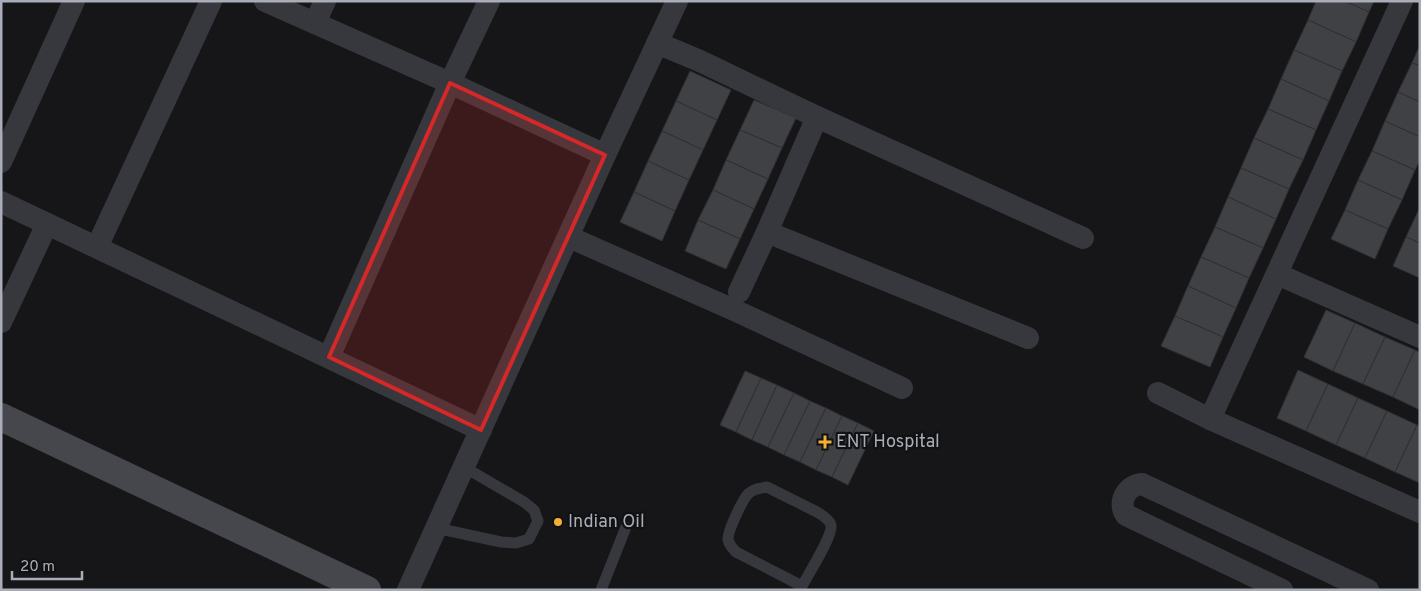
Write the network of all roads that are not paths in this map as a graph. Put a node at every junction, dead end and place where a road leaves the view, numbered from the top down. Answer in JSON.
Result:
{"nodes":[{"id":1,"x":74,"y":1,"type":"edge"},
{"id":2,"x":210,"y":1,"type":"edge"},
{"id":3,"x":265,"y":1,"type":"edge"},
{"id":4,"x":325,"y":1,"type":"edge"},
{"id":5,"x":489,"y":1,"type":"edge"},
{"id":6,"x":677,"y":1,"type":"edge"},
{"id":7,"x":1402,"y":1,"type":"edge"},
{"id":8,"x":315,"y":23,"type":"junction"},
{"id":9,"x":657,"y":43,"type":"junction"},
{"id":10,"x":450,"y":83,"type":"junction"},
{"id":11,"x":817,"y":117,"type":"junction"},
{"id":12,"x":605,"y":155,"type":"junction"},
{"id":13,"x":1,"y":162,"type":"edge"},
{"id":14,"x":1,"y":202,"type":"edge"},
{"id":15,"x":47,"y":224,"type":"junction"},
{"id":16,"x":767,"y":232,"type":"junction"},
{"id":17,"x":569,"y":236,"type":"junction"},
{"id":18,"x":1083,"y":238,"type":"dead end"},
{"id":19,"x":97,"y":247,"type":"junction"},
{"id":20,"x":1277,"y":274,"type":"junction"},
{"id":21,"x":739,"y":292,"type":"dead end"},
{"id":22,"x":1,"y":322,"type":"edge"},
{"id":23,"x":1420,"y":337,"type":"edge"},
{"id":24,"x":1028,"y":338,"type":"dead end"},
{"id":25,"x":329,"y":357,"type":"junction"},
{"id":26,"x":902,"y":388,"type":"dead end"},
{"id":27,"x":1158,"y":393,"type":"dead end"},
{"id":28,"x":1,"y":417,"type":"edge"},
{"id":29,"x":1210,"y":418,"type":"junction"},
{"id":30,"x":481,"y":430,"type":"junction"},
{"id":31,"x":464,"y":468,"type":"junction"},
{"id":32,"x":1420,"y":512,"type":"edge"},
{"id":33,"x":626,"y":527,"type":"dead end"},
{"id":34,"x":436,"y":528,"type":"junction"},
{"id":35,"x":801,"y":588,"type":"edge"},
{"id":36,"x":367,"y":590,"type":"edge"},
{"id":37,"x":408,"y":590,"type":"edge"},
{"id":38,"x":601,"y":590,"type":"edge"},
{"id":39,"x":1282,"y":590,"type":"edge"},
{"id":40,"x":1368,"y":590,"type":"edge"}],
"edges":[{"from":1,"to":13,"type":"street"},
{"from":2,"to":19,"type":"street"},
{"from":3,"to":8,"type":"street"},
{"from":4,"to":8,"type":"street"},
{"from":5,"to":10,"type":"street"},
{"from":6,"to":9,"type":"street"},
{"from":7,"to":20,"type":"street"},
{"from":8,"to":10,"type":"street"},
{"from":9,"to":11,"type":"street"},
{"from":9,"to":12,"type":"street"},
{"from":10,"to":12,"type":"street"},
{"from":10,"to":25,"type":"street"},
{"from":11,"to":16,"type":"street"},
{"from":11,"to":18,"type":"street"},
{"from":12,"to":17,"type":"street"},
{"from":14,"to":15,"type":"street"},
{"from":15,"to":19,"type":"street"},
{"from":15,"to":22,"type":"street"},
{"from":16,"to":21,"type":"street"},
{"from":16,"to":24,"type":"street"},
{"from":17,"to":26,"type":"street"},
{"from":17,"to":30,"type":"street"},
{"from":19,"to":25,"type":"street"},
{"from":20,"to":23,"type":"street"},
{"from":20,"to":29,"type":"street"},
{"from":25,"to":30,"type":"street"},
{"from":27,"to":29,"type":"street"},
{"from":28,"to":36,"type":"street"},
{"from":29,"to":32,"type":"street"},
{"from":30,"to":31,"type":"street"},
{"from":31,"to":34,"type":"street"},
{"from":31,"to":34,"type":"lane"},
{"from":33,"to":38,"type":"lane"},
{"from":34,"to":37,"type":"street"},
{"from":35,"to":35,"type":"lane"},
{"from":39,"to":40,"type":"street"}]}
